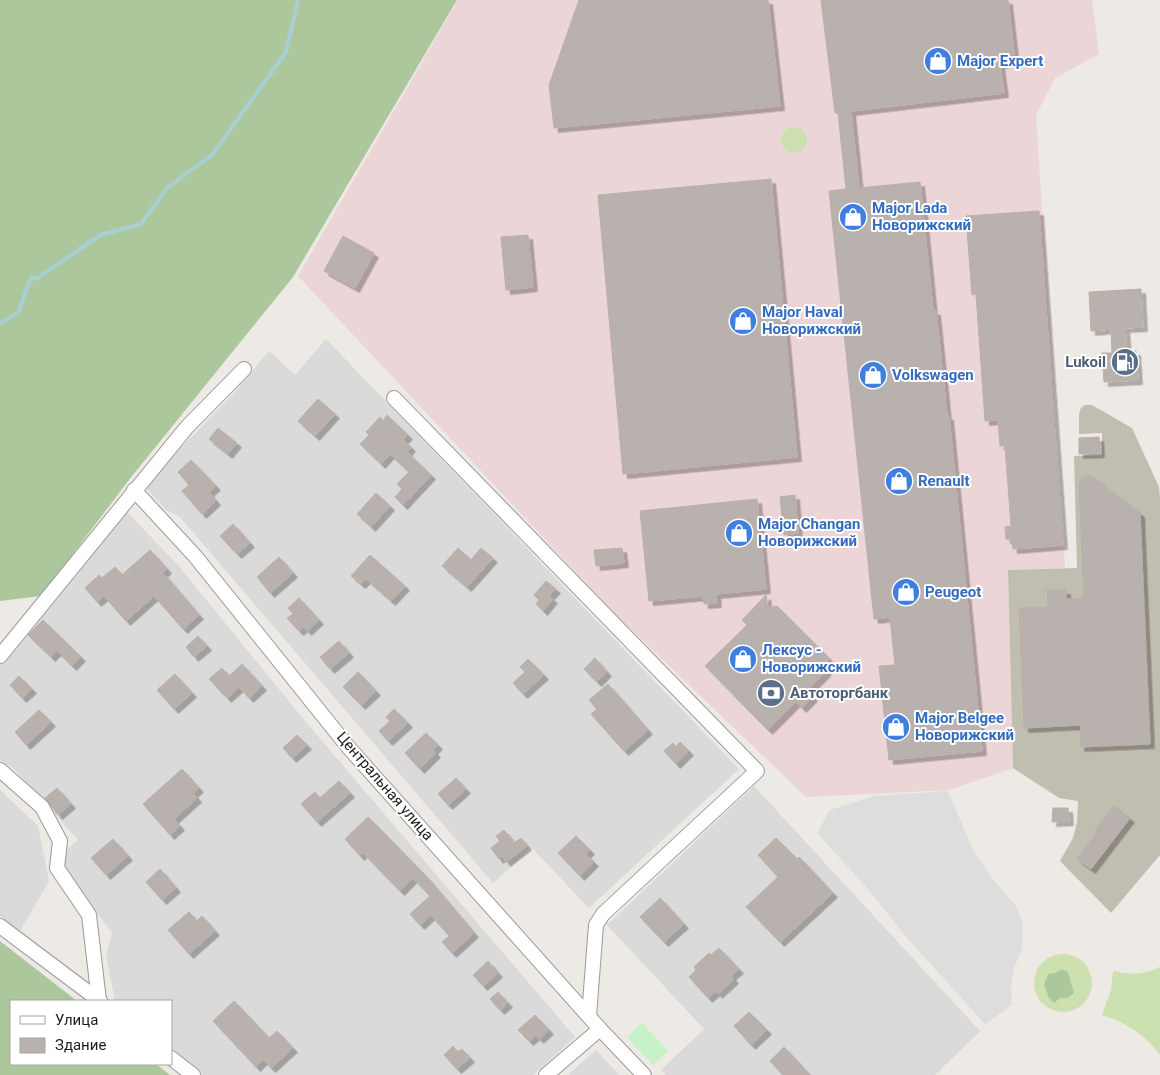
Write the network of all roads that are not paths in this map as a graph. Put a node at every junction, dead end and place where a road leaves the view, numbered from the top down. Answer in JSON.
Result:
{"nodes":[{"id":1,"x":244,"y":369,"type":"dead end"},
{"id":2,"x":394,"y":398,"type":"dead end"},
{"id":3,"x":134,"y":490,"type":"junction"},
{"id":4,"x":0,"y":656,"type":"edge"},
{"id":5,"x":0,"y":770,"type":"edge"},
{"id":6,"x":0,"y":926,"type":"edge"},
{"id":7,"x":98,"y":1000,"type":"edge"},
{"id":8,"x":99,"y":1000,"type":"edge"},
{"id":9,"x":589,"y":1016,"type":"junction"},
{"id":10,"x":600,"y":1029,"type":"junction"},
{"id":11,"x":172,"y":1059,"type":"edge"},
{"id":12,"x":192,"y":1075,"type":"edge"},
{"id":13,"x":546,"y":1075,"type":"edge"},
{"id":14,"x":644,"y":1075,"type":"edge"}],
"edges":[{"from":1,"to":3,"type":"street"},
{"from":2,"to":9,"type":"street"},
{"from":3,"to":4,"type":"street"},
{"from":3,"to":9,"type":"street","name":"Центральная улица"},
{"from":5,"to":8,"type":"street"},
{"from":6,"to":7,"type":"street"},
{"from":9,"to":10,"type":"street","name":"Центральная улица"},
{"from":10,"to":13,"type":"street"},
{"from":10,"to":14,"type":"street","name":"Центральная улица"},
{"from":11,"to":12,"type":"street"}]}
